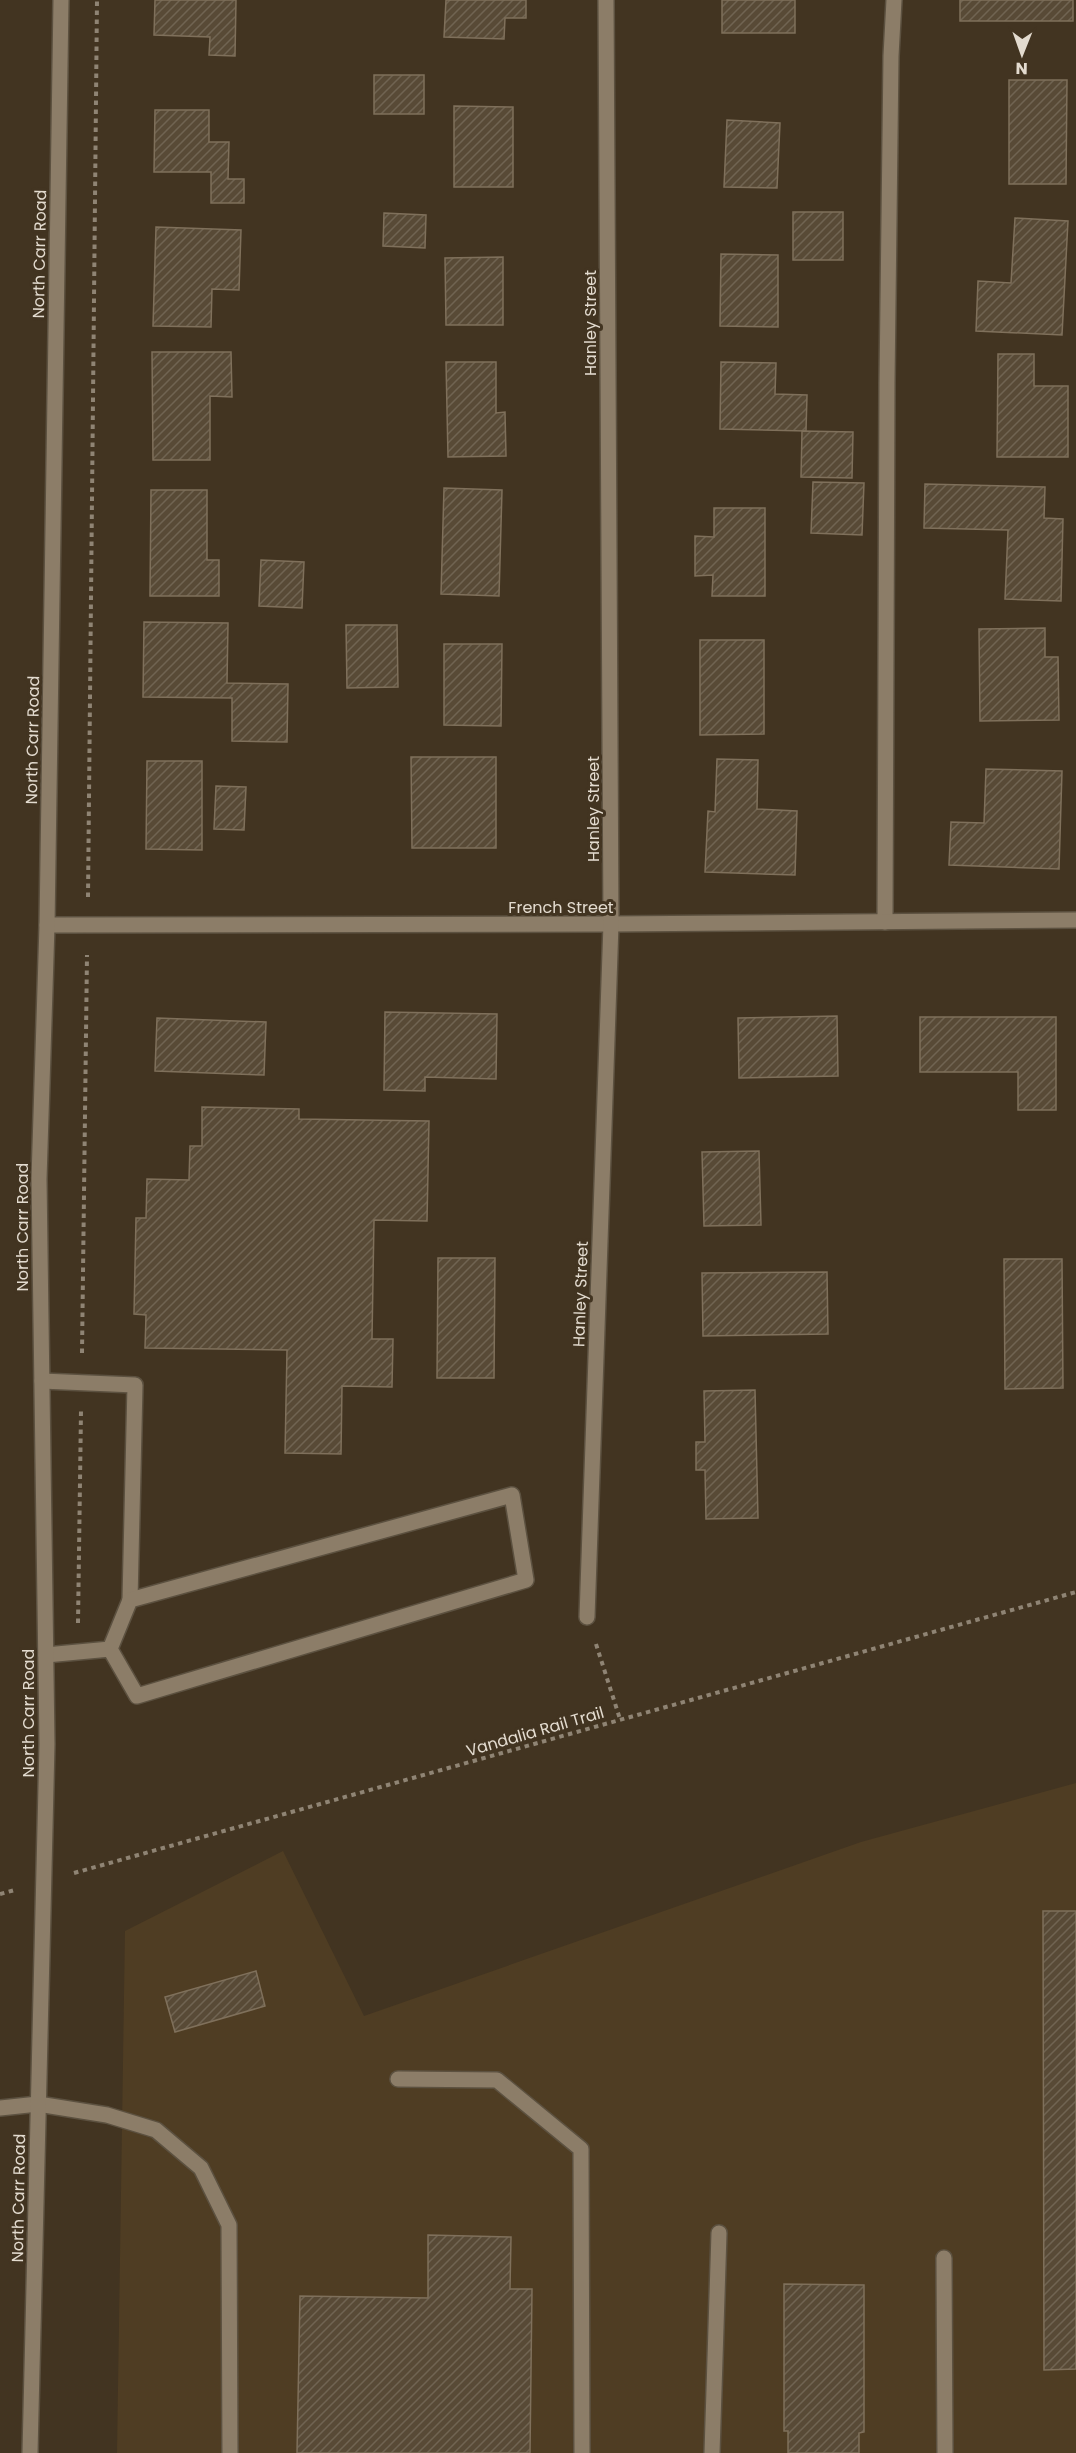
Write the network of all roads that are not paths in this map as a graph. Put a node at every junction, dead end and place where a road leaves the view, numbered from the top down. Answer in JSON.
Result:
{"nodes":[{"id":1,"x":61,"y":0,"type":"edge"},
{"id":2,"x":606,"y":0,"type":"edge"},
{"id":3,"x":894,"y":0,"type":"edge"},
{"id":4,"x":1076,"y":920,"type":"edge"},
{"id":5,"x":885,"y":922,"type":"junction"},
{"id":6,"x":611,"y":924,"type":"junction"},
{"id":7,"x":47,"y":925,"type":"junction"},
{"id":8,"x":42,"y":1381,"type":"junction"},
{"id":9,"x":129,"y":1600,"type":"junction"},
{"id":10,"x":587,"y":1617,"type":"road end"},
{"id":11,"x":110,"y":1649,"type":"junction"},
{"id":12,"x":46,"y":1655,"type":"junction"},
{"id":13,"x":398,"y":2079,"type":"dead end"},
{"id":14,"x":38,"y":2104,"type":"junction"},
{"id":15,"x":0,"y":2108,"type":"edge"},
{"id":16,"x":719,"y":2233,"type":"dead end"},
{"id":17,"x":944,"y":2258,"type":"dead end"},
{"id":18,"x":30,"y":2453,"type":"edge"},
{"id":19,"x":231,"y":2453,"type":"edge"},
{"id":20,"x":582,"y":2453,"type":"edge"},
{"id":21,"x":712,"y":2453,"type":"edge"},
{"id":22,"x":945,"y":2453,"type":"edge"}],
"edges":[{"from":1,"to":7,"type":"street","name":"North Carr Road"},
{"from":2,"to":6,"type":"street","name":"Hanley Street"},
{"from":3,"to":5,"type":"street"},
{"from":4,"to":5,"type":"street","name":"French Street"},
{"from":5,"to":6,"type":"street","name":"French Street"},
{"from":6,"to":7,"type":"street","name":"French Street"},
{"from":6,"to":10,"type":"street","name":"Hanley Street"},
{"from":7,"to":8,"type":"street","name":"North Carr Road"},
{"from":8,"to":9,"type":"street"},
{"from":8,"to":12,"type":"street","name":"North Carr Road"},
{"from":9,"to":11,"type":"street"},
{"from":9,"to":11,"type":"street"},
{"from":11,"to":12,"type":"street"},
{"from":12,"to":14,"type":"street","name":"North Carr Road"},
{"from":13,"to":20,"type":"street"},
{"from":14,"to":15,"type":"street"},
{"from":14,"to":18,"type":"street","name":"North Carr Road"},
{"from":14,"to":19,"type":"street"},
{"from":16,"to":21,"type":"street"},
{"from":17,"to":22,"type":"street"}]}
